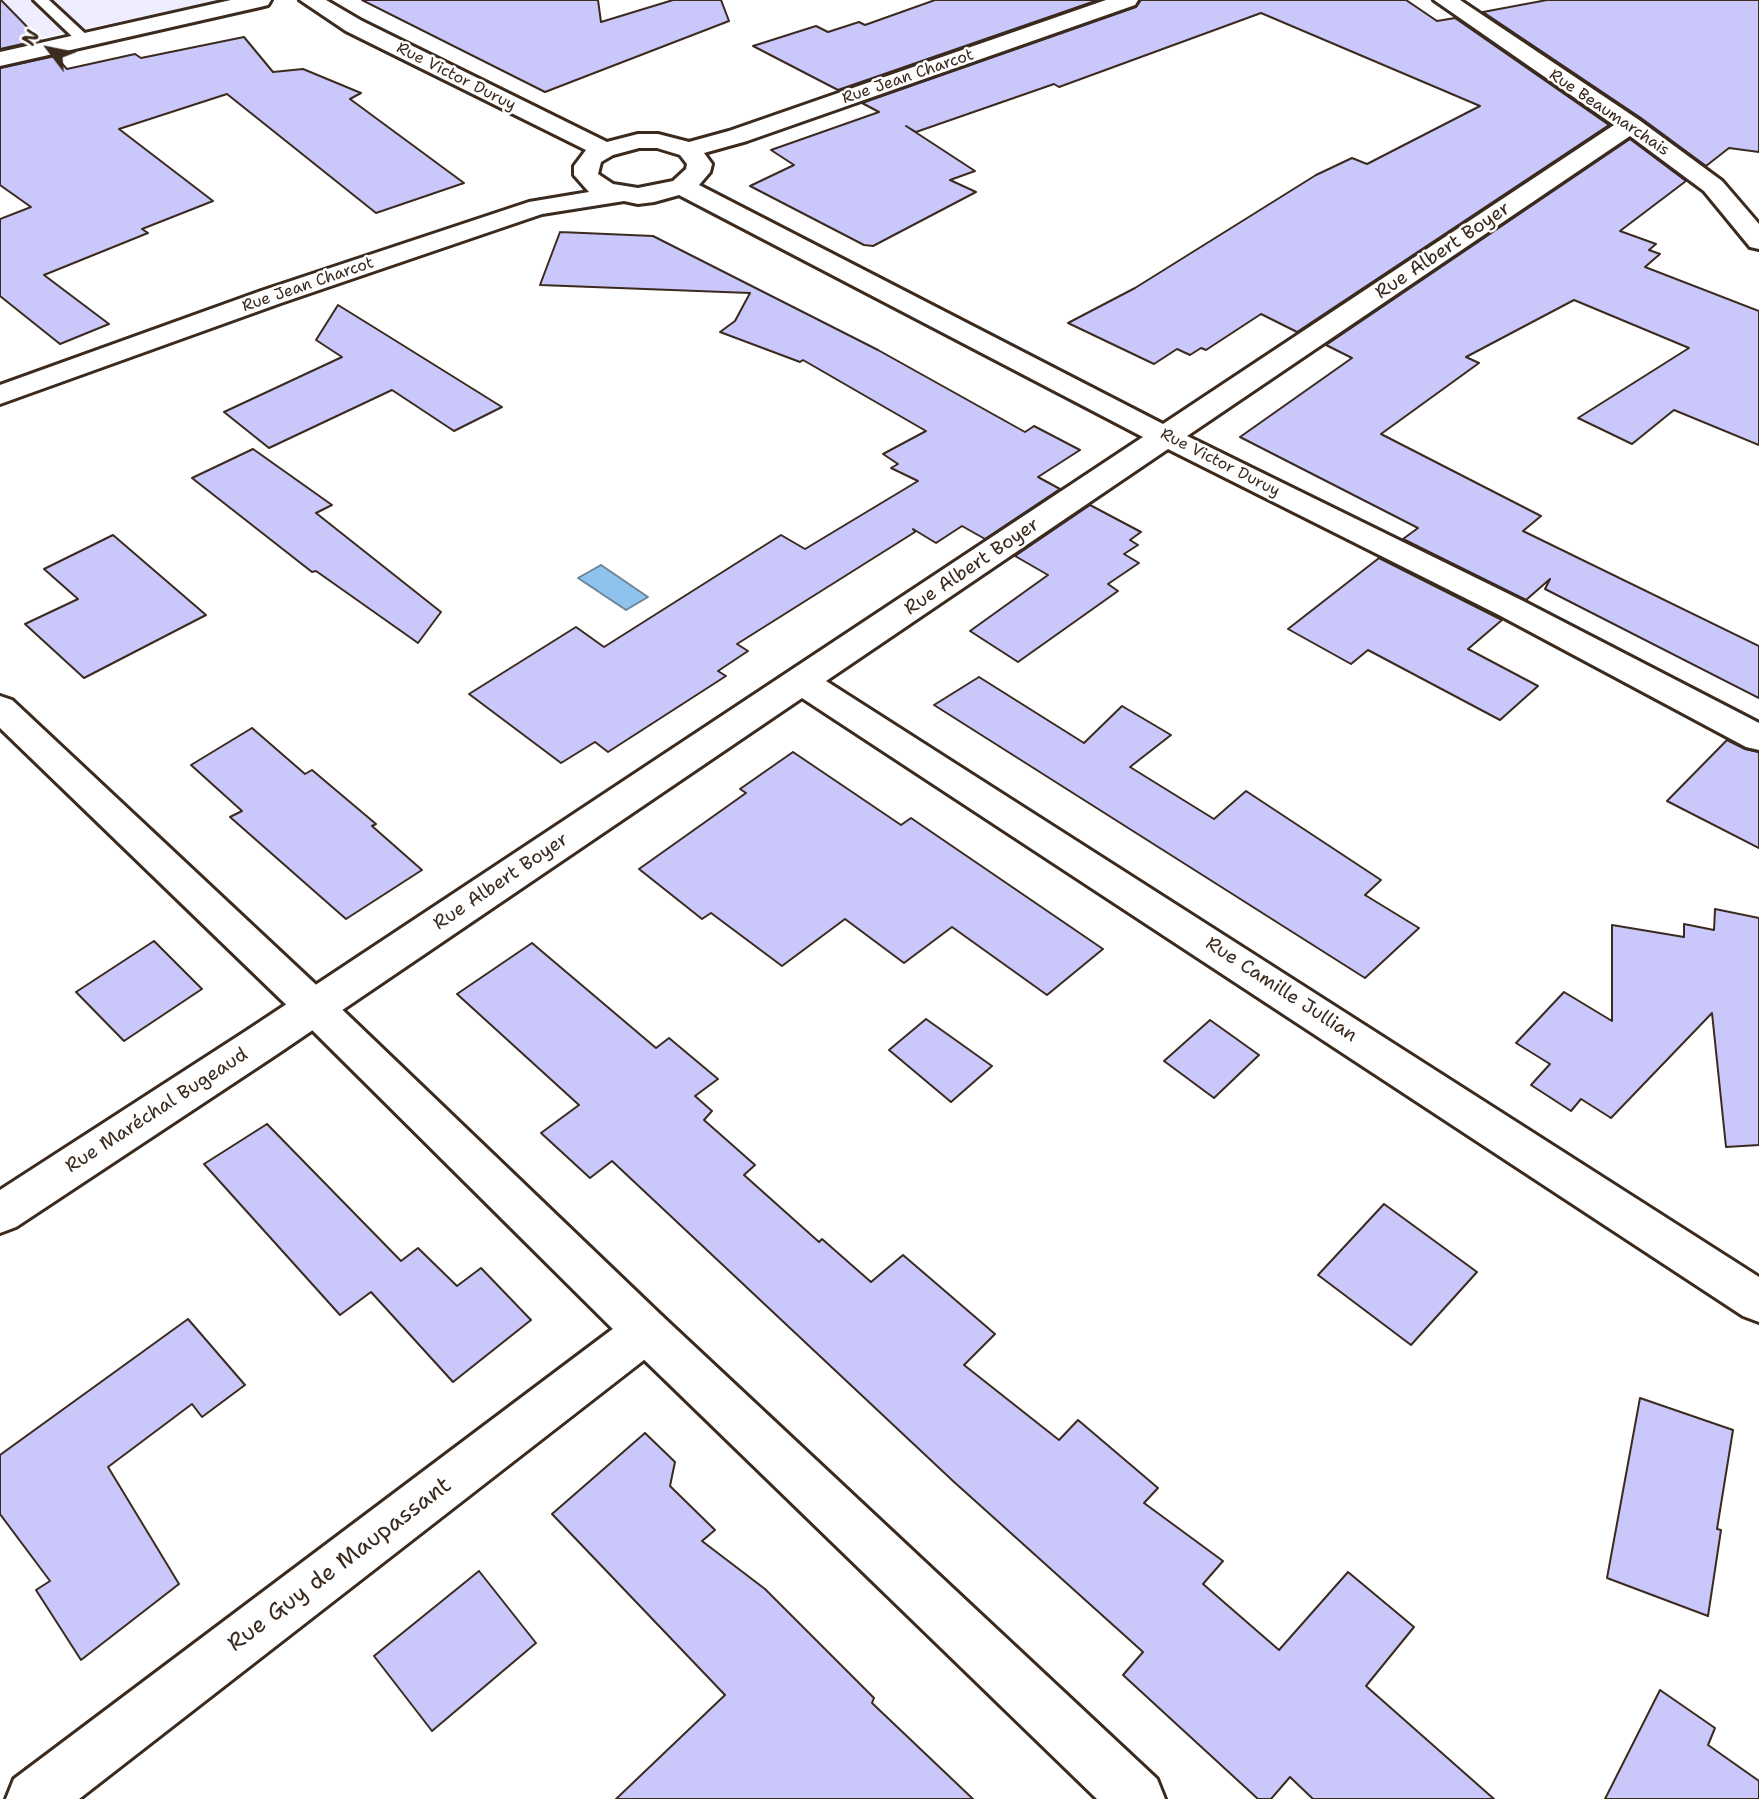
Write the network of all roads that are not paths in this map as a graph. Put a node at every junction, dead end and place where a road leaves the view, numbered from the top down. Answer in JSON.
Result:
{"nodes":[{"id":1,"x":41,"y":0,"type":"edge"},
{"id":2,"x":260,"y":0,"type":"edge"},
{"id":3,"x":311,"y":0,"type":"edge"},
{"id":4,"x":1127,"y":0,"type":"edge"},
{"id":5,"x":1445,"y":0,"type":"edge"},
{"id":6,"x":85,"y":41,"type":"junction"},
{"id":7,"x":0,"y":60,"type":"edge"},
{"id":8,"x":1630,"y":125,"type":"junction"},
{"id":9,"x":604,"y":150,"type":"junction"},
{"id":10,"x":689,"y":150,"type":"junction"},
{"id":11,"x":682,"y":186,"type":"junction"},
{"id":12,"x":622,"y":194,"type":"junction"},
{"id":13,"x":1759,"y":241,"type":"edge"},
{"id":14,"x":0,"y":395,"type":"edge"},
{"id":15,"x":1166,"y":437,"type":"junction"},
{"id":16,"x":801,"y":681,"type":"junction"},
{"id":17,"x":0,"y":708,"type":"edge"},
{"id":18,"x":1759,"y":738,"type":"edge"},
{"id":19,"x":314,"y":1007,"type":"junction"},
{"id":20,"x":0,"y":1214,"type":"edge"},
{"id":21,"x":1759,"y":1302,"type":"edge"},
{"id":22,"x":646,"y":1331,"type":"junction"},
{"id":23,"x":34,"y":1799,"type":"edge"},
{"id":24,"x":1137,"y":1799,"type":"edge"}],
"edges":[{"from":1,"to":6,"type":"lane"},
{"from":2,"to":6,"type":"street"},
{"from":3,"to":9,"type":"street","name":"Rue Victor Duruy"},
{"from":4,"to":10,"type":"street","name":"Rue Jean Charcot"},
{"from":5,"to":8,"type":"street","name":"Rue Beaumarchais"},
{"from":6,"to":7,"type":"street"},
{"from":8,"to":13,"type":"street","name":"Rue Beaumarchais"},
{"from":8,"to":15,"type":"street","name":"Rue Albert Boyer"},
{"from":9,"to":10,"type":"street"},
{"from":9,"to":12,"type":"street"},
{"from":10,"to":11,"type":"street"},
{"from":11,"to":12,"type":"street","name":"Rue Jean Charcot"},
{"from":11,"to":15,"type":"street","name":"Rue Victor Duruy"},
{"from":12,"to":14,"type":"street","name":"Rue Jean Charcot"},
{"from":15,"to":16,"type":"street","name":"Rue Albert Boyer"},
{"from":15,"to":18,"type":"street","name":"Rue Victor Duruy"},
{"from":16,"to":19,"type":"street","name":"Rue Albert Boyer"},
{"from":16,"to":21,"type":"street","name":"Rue Camille Jullian"},
{"from":17,"to":19,"type":"street"},
{"from":19,"to":20,"type":"street","name":"Rue Maréchal Bugeaud"},
{"from":19,"to":22,"type":"street"},
{"from":22,"to":23,"type":"street","name":"Rue Guy de Maupassant"},
{"from":22,"to":24,"type":"street"}]}
